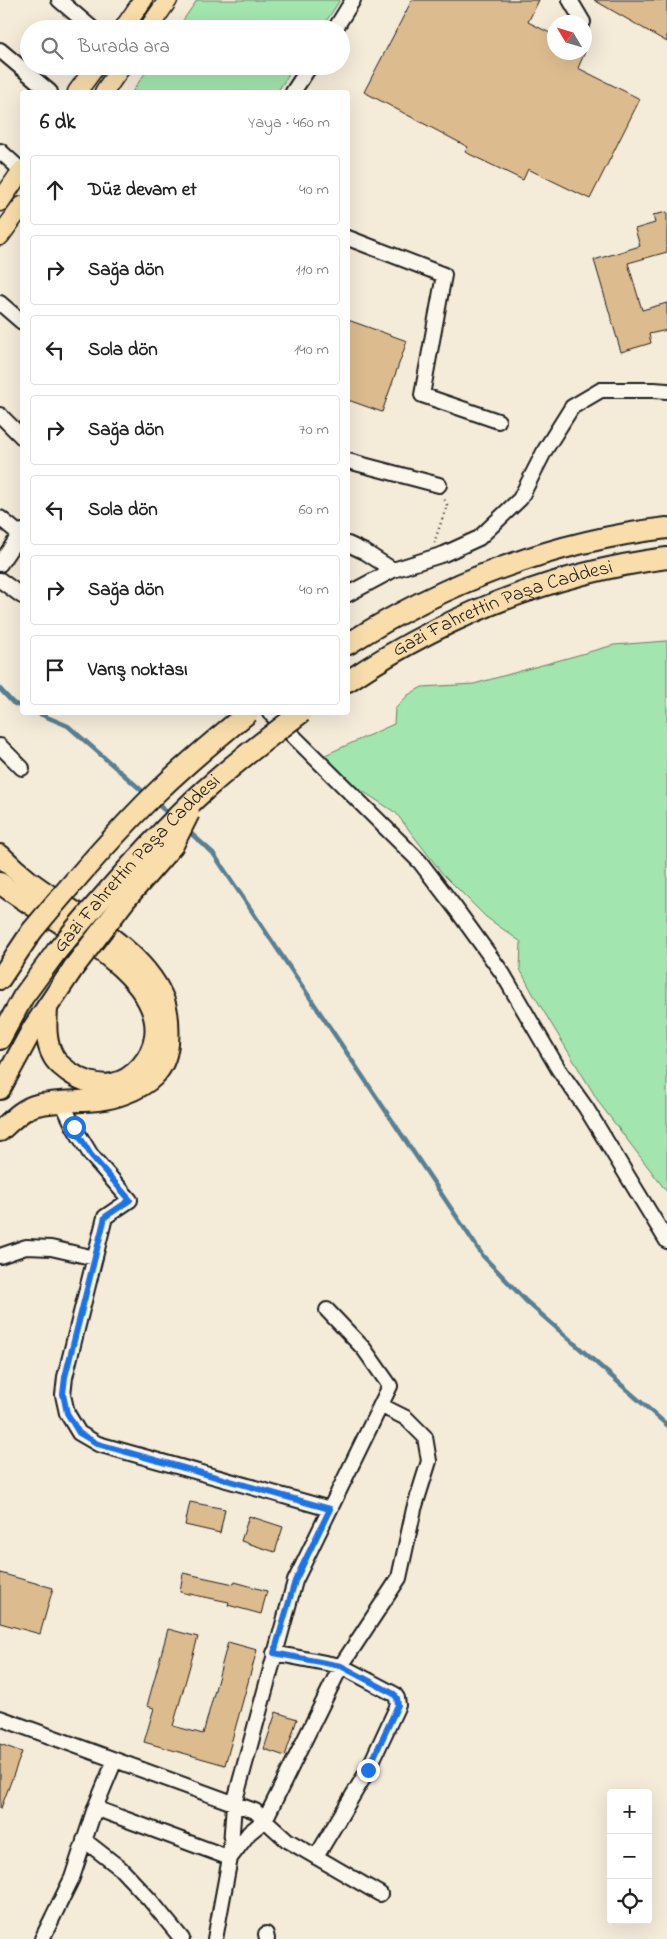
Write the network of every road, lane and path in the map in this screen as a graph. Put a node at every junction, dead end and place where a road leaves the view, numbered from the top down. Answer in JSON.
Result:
{"nodes":[{"id":1,"x":59,"y":0,"type":"edge"},
{"id":2,"x":143,"y":0,"type":"edge"},
{"id":3,"x":168,"y":0,"type":"edge"},
{"id":4,"x":354,"y":0,"type":"edge"},
{"id":5,"x":570,"y":0,"type":"edge"},
{"id":6,"x":579,"y":15,"type":"edge"},
{"id":7,"x":82,"y":20,"type":"edge"},
{"id":8,"x":129,"y":20,"type":"edge"},
{"id":9,"x":154,"y":20,"type":"edge"},
{"id":10,"x":341,"y":20,"type":"edge"},
{"id":11,"x":0,"y":50,"type":"edge"},
{"id":12,"x":20,"y":67,"type":"edge"},
{"id":13,"x":30,"y":75,"type":"edge"},
{"id":14,"x":89,"y":75,"type":"edge"},
{"id":15,"x":116,"y":75,"type":"edge"},
{"id":16,"x":304,"y":75,"type":"edge"},
{"id":17,"x":48,"y":90,"type":"edge"},
{"id":18,"x":78,"y":90,"type":"edge"},
{"id":19,"x":105,"y":90,"type":"edge"},
{"id":20,"x":294,"y":90,"type":"edge"},
{"id":21,"x":0,"y":151,"type":"edge"},
{"id":22,"x":20,"y":169,"type":"edge"},
{"id":23,"x":20,"y":174,"type":"edge"},
{"id":24,"x":0,"y":202,"type":"edge"},
{"id":25,"x":20,"y":209,"type":"edge"},
{"id":26,"x":0,"y":236,"type":"edge"},
{"id":27,"x":350,"y":239,"type":"edge"},
{"id":28,"x":0,"y":303,"type":"edge"},
{"id":29,"x":20,"y":320,"type":"edge"},
{"id":30,"x":667,"y":392,"type":"edge"},
{"id":31,"x":0,"y":415,"type":"edge"},
{"id":32,"x":498,"y":421,"type":"dead end"},
{"id":33,"x":20,"y":435,"type":"edge"},
{"id":34,"x":350,"y":462,"type":"edge"},
{"id":35,"x":439,"y":485,"type":"joint"},
{"id":36,"x":0,"y":518,"type":"edge"},
{"id":37,"x":667,"y":528,"type":"edge"},
{"id":38,"x":20,"y":532,"type":"edge"},
{"id":39,"x":20,"y":536,"type":"edge"},
{"id":40,"x":350,"y":545,"type":"edge"},
{"id":41,"x":667,"y":558,"type":"edge"},
{"id":42,"x":425,"y":560,"type":"junction"},
{"id":43,"x":0,"y":564,"type":"edge"},
{"id":44,"x":393,"y":570,"type":"junction"},
{"id":45,"x":0,"y":580,"type":"edge"},
{"id":46,"x":350,"y":593,"type":"edge"},
{"id":47,"x":20,"y":595,"type":"edge"},
{"id":48,"x":350,"y":643,"type":"edge"},
{"id":49,"x":350,"y":680,"type":"edge"},
{"id":50,"x":245,"y":715,"type":"edge"},
{"id":51,"x":272,"y":715,"type":"edge"},
{"id":52,"x":298,"y":715,"type":"edge"},
{"id":53,"x":0,"y":746,"type":"edge"},
{"id":54,"x":22,"y":768,"type":"dead end"},
{"id":55,"x":196,"y":798,"type":"junction"},
{"id":56,"x":0,"y":855,"type":"edge"},
{"id":57,"x":0,"y":883,"type":"edge"},
{"id":58,"x":0,"y":979,"type":"edge"},
{"id":59,"x":47,"y":1008,"type":"junction"},
{"id":60,"x":0,"y":1039,"type":"edge"},
{"id":61,"x":0,"y":1090,"type":"edge"},
{"id":62,"x":62,"y":1102,"type":"junction"},
{"id":63,"x":0,"y":1132,"type":"edge"},
{"id":64,"x":667,"y":1241,"type":"edge"},
{"id":65,"x":0,"y":1256,"type":"edge"},
{"id":66,"x":95,"y":1258,"type":"junction"},
{"id":67,"x":327,"y":1310,"type":"dead end"},
{"id":68,"x":382,"y":1406,"type":"junction"},
{"id":69,"x":330,"y":1509,"type":"junction"},
{"id":70,"x":274,"y":1653,"type":"junction"},
{"id":71,"x":341,"y":1666,"type":"junction"},
{"id":72,"x":0,"y":1718,"type":"edge"},
{"id":73,"x":115,"y":1760,"type":"junction"},
{"id":74,"x":234,"y":1804,"type":"junction"},
{"id":75,"x":95,"y":1808,"type":"junction"},
{"id":76,"x":265,"y":1820,"type":"junction"},
{"id":77,"x":84,"y":1840,"type":"junction"},
{"id":78,"x":316,"y":1857,"type":"junction"},
{"id":79,"x":230,"y":1858,"type":"junction"},
{"id":80,"x":380,"y":1894,"type":"dead end"},
{"id":81,"x":42,"y":1939,"type":"edge"},
{"id":82,"x":182,"y":1939,"type":"edge"},
{"id":83,"x":215,"y":1939,"type":"edge"}],
"edges":[{"from":1,"to":7,"type":"street"},
{"from":2,"to":8,"type":"main road"},
{"from":3,"to":9,"type":"main road"},
{"from":4,"to":10,"type":"street"},
{"from":5,"to":6,"type":"street"},
{"from":11,"to":12,"type":"street"},
{"from":13,"to":17,"type":"street"},
{"from":14,"to":18,"type":"main road"},
{"from":15,"to":19,"type":"main road"},
{"from":16,"to":20,"type":"street"},
{"from":21,"to":22,"type":"street"},
{"from":23,"to":24,"type":"main road"},
{"from":25,"to":26,"type":"main road"},
{"from":27,"to":32,"type":"street"},
{"from":28,"to":29,"type":"street"},
{"from":30,"to":42,"type":"street"},
{"from":31,"to":33,"type":"street"},
{"from":34,"to":35,"type":"street"},
{"from":35,"to":42,"type":"path"},
{"from":36,"to":38,"type":"street"},
{"from":37,"to":48,"type":"highway","name":"Gazi Fahrettin Paşa Caddesi"},
{"from":39,"to":43,"type":"street"},
{"from":40,"to":44,"type":"street"},
{"from":41,"to":49,"type":"highway","name":"Gazi Fahrettin Paşa Caddesi"},
{"from":42,"to":44,"type":"street"},
{"from":44,"to":46,"type":"street"},
{"from":45,"to":47,"type":"street"},
{"from":50,"to":58,"type":"highway","name":"Gazi Fahrettin Paşa Caddesi","bridge":true},
{"from":51,"to":64,"type":"street"},
{"from":52,"to":55,"type":"highway","name":"Gazi Fahrettin Paşa Caddesi","bridge":true},
{"from":53,"to":54,"type":"street"},
{"from":55,"to":59,"type":"highway","bridge":true},
{"from":55,"to":60,"type":"highway","name":"Gazi Fahrettin Paşa Caddesi","bridge":true},
{"from":56,"to":62,"type":"highway"},
{"from":57,"to":59,"type":"highway"},
{"from":59,"to":61,"type":"highway"},
{"from":62,"to":63,"type":"highway"},
{"from":62,"to":66,"type":"street"},
{"from":65,"to":66,"type":"street"},
{"from":66,"to":69,"type":"street"},
{"from":67,"to":68,"type":"street"},
{"from":68,"to":69,"type":"street"},
{"from":68,"to":71,"type":"street"},
{"from":69,"to":70,"type":"street"},
{"from":70,"to":71,"type":"street"},
{"from":70,"to":74,"type":"street"},
{"from":71,"to":76,"type":"street"},
{"from":71,"to":78,"type":"street"},
{"from":72,"to":73,"type":"street"},
{"from":73,"to":74,"type":"street"},
{"from":73,"to":75,"type":"street"},
{"from":74,"to":76,"type":"street"},
{"from":74,"to":79,"type":"street"},
{"from":75,"to":77,"type":"street"},
{"from":75,"to":79,"type":"street"},
{"from":76,"to":78,"type":"street"},
{"from":76,"to":79,"type":"street"},
{"from":77,"to":81,"type":"street"},
{"from":77,"to":82,"type":"street"},
{"from":78,"to":80,"type":"street"},
{"from":79,"to":83,"type":"street"}]}
